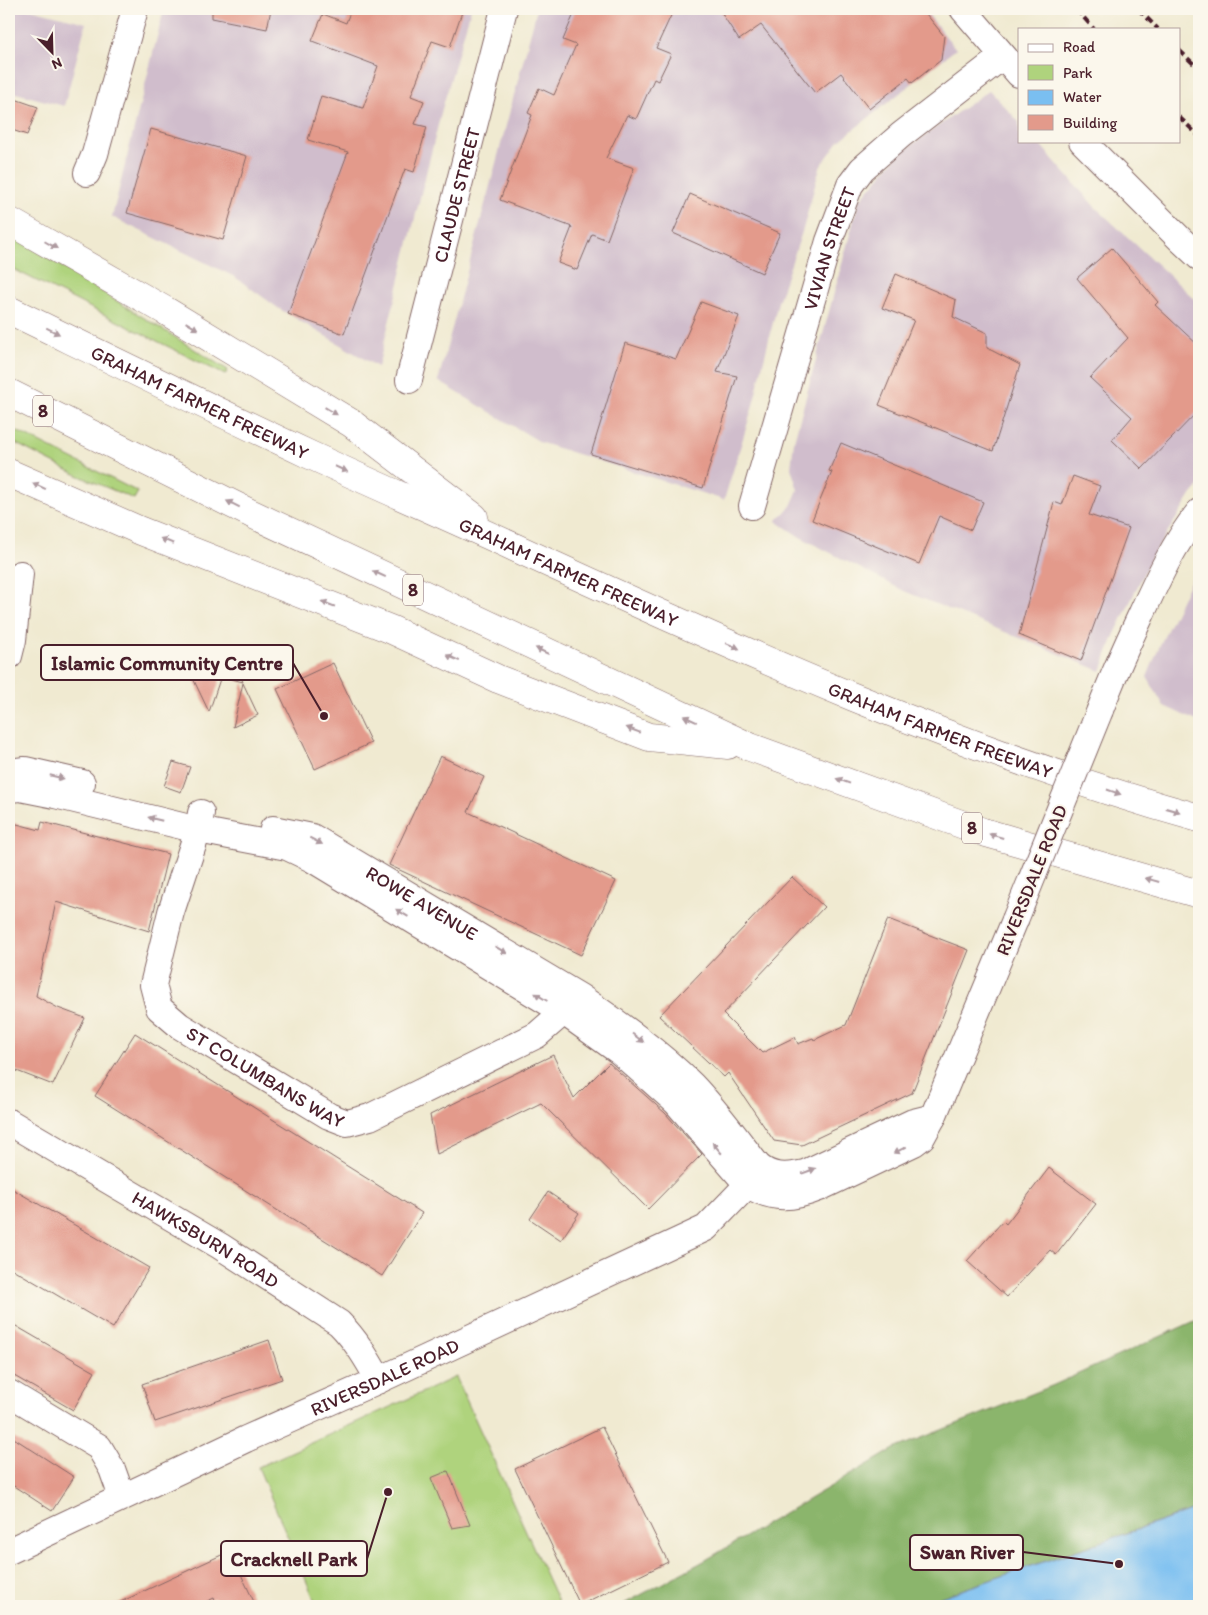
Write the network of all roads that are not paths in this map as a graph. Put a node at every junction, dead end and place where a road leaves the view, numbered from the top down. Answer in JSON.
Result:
{"nodes":[{"id":1,"x":135,"y":9,"type":"edge"},
{"id":2,"x":504,"y":9,"type":"edge"},
{"id":3,"x":963,"y":9,"type":"edge"},
{"id":4,"x":1011,"y":65,"type":"edge"},
{"id":5,"x":1083,"y":142,"type":"edge"},
{"id":6,"x":87,"y":173,"type":"dead end"},
{"id":7,"x":9,"y":220,"type":"edge"},
{"id":8,"x":1199,"y":257,"type":"edge"},
{"id":9,"x":9,"y":310,"type":"edge"},
{"id":10,"x":409,"y":380,"type":"dead end"},
{"id":11,"x":9,"y":393,"type":"edge"},
{"id":12,"x":9,"y":473,"type":"edge"},
{"id":13,"x":752,"y":506,"type":"dead end"},
{"id":14,"x":1199,"y":512,"type":"edge"},
{"id":15,"x":513,"y":547,"type":"junction"},
{"id":16,"x":20,"y":574,"type":"dead end"},
{"id":17,"x":9,"y":656,"type":"edge"},
{"id":18,"x":750,"y":747,"type":"junction"},
{"id":19,"x":9,"y":772,"type":"edge"},
{"id":20,"x":9,"y":789,"type":"edge"},
{"id":21,"x":1199,"y":818,"type":"edge"},
{"id":22,"x":200,"y":822,"type":"junction"},
{"id":23,"x":1199,"y":894,"type":"edge"},
{"id":24,"x":572,"y":1004,"type":"junction"},
{"id":25,"x":9,"y":1122,"type":"edge"},
{"id":26,"x":755,"y":1177,"type":"junction"},
{"id":27,"x":379,"y":1380,"type":"junction"},
{"id":28,"x":9,"y":1393,"type":"edge"},
{"id":29,"x":122,"y":1497,"type":"junction"},
{"id":30,"x":9,"y":1551,"type":"edge"}],
"edges":[{"from":1,"to":6,"type":"street"},
{"from":2,"to":10,"type":"street","name":"CLAUDE STREET"},
{"from":3,"to":4,"type":"street"},
{"from":4,"to":13,"type":"street","name":"VIVIAN STREET"},
{"from":5,"to":8,"type":"street"},
{"from":7,"to":15,"type":"highway","one_way":true},
{"from":9,"to":15,"type":"highway","name":"GRAHAM FARMER FREEWAY","one_way":true},
{"from":18,"to":11,"type":"highway","number":"8","one_way":true},
{"from":18,"to":12,"type":"highway","one_way":true},
{"from":14,"to":26,"type":"street","name":"RIVERSDALE ROAD","bridge":true},
{"from":15,"to":21,"type":"highway","name":"GRAHAM FARMER FREEWAY","one_way":true},
{"from":16,"to":17,"type":"street"},
{"from":23,"to":18,"type":"highway","number":"8","one_way":true},
{"from":19,"to":22,"type":"street","name":"ROWE AVENUE","one_way":true},
{"from":22,"to":20,"type":"street","name":"ROWE AVENUE","one_way":true},
{"from":22,"to":24,"type":"street","name":"ROWE AVENUE"},
{"from":22,"to":24,"type":"street","name":"ST COLUMBANS WAY"},
{"from":24,"to":26,"type":"street","name":"ROWE AVENUE"},
{"from":25,"to":27,"type":"street","name":"HAWKSBURN ROAD"},
{"from":26,"to":27,"type":"street","name":"RIVERSDALE ROAD"},
{"from":27,"to":29,"type":"street","name":"RIVERSDALE ROAD"},
{"from":28,"to":29,"type":"street"},
{"from":29,"to":30,"type":"street","name":"RIVERSDALE ROAD"}]}
